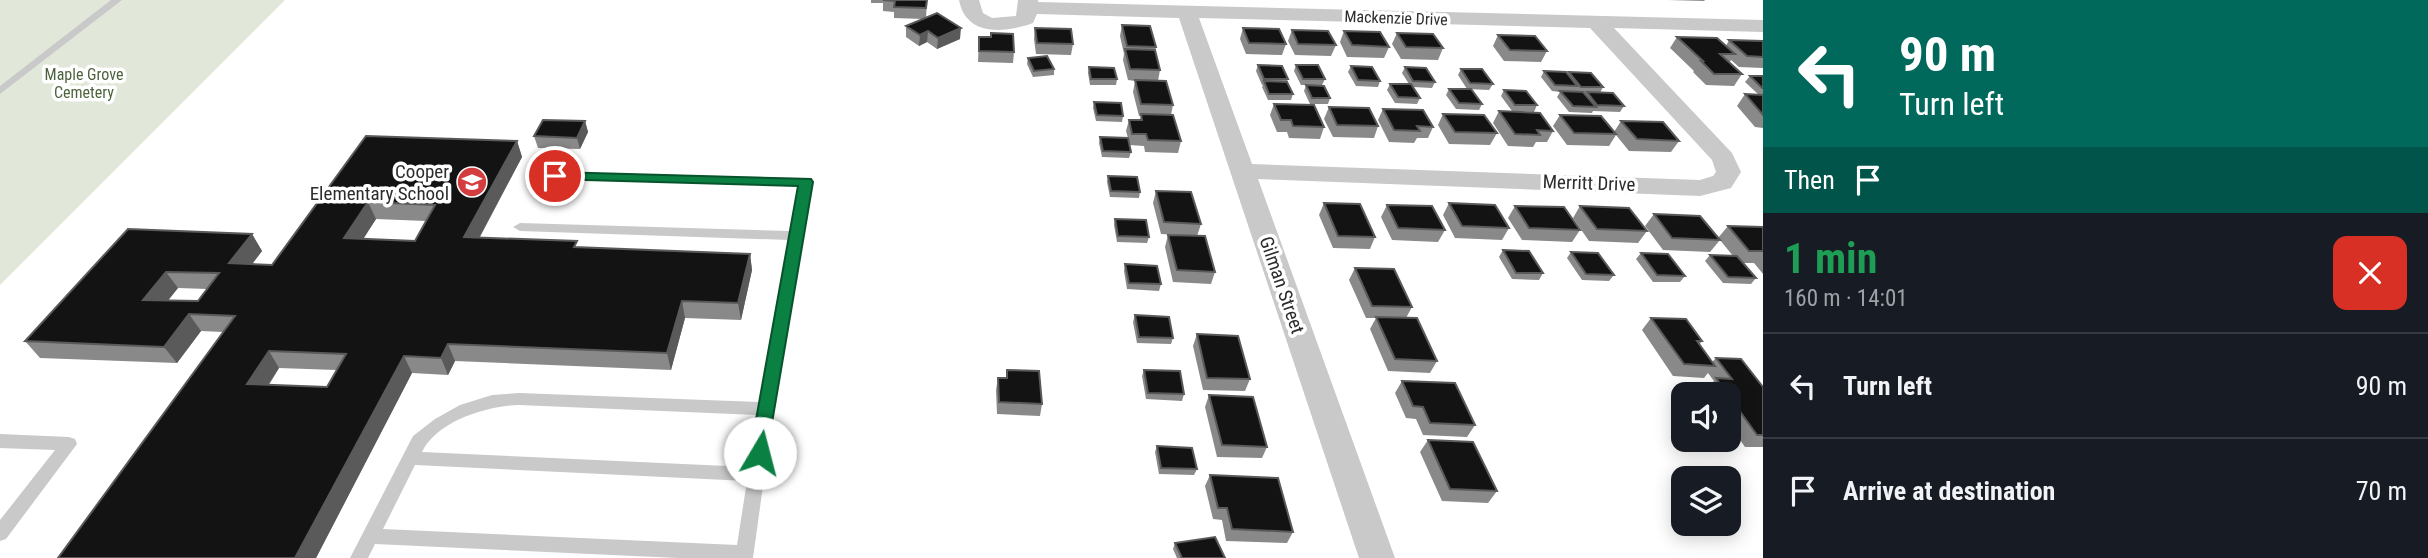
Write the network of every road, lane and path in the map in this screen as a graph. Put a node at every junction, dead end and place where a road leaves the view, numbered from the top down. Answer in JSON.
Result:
{"nodes":[{"id":1,"x":117,"y":0,"type":"edge"},
{"id":2,"x":969,"y":0,"type":"edge"},
{"id":3,"x":1029,"y":4,"type":"edge"},
{"id":4,"x":1187,"y":12,"type":"junction"},
{"id":5,"x":1597,"y":23,"type":"junction"},
{"id":6,"x":1763,"y":26,"type":"edge"},
{"id":7,"x":0,"y":91,"type":"edge"},
{"id":8,"x":1242,"y":171,"type":"junction"},
{"id":9,"x":555,"y":176,"type":"dead end"},
{"id":10,"x":520,"y":227,"type":"dead end"},
{"id":11,"x":796,"y":236,"type":"junction"},
{"id":12,"x":766,"y":409,"type":"junction"},
{"id":13,"x":0,"y":441,"type":"edge"},
{"id":14,"x":409,"y":458,"type":"junction"},
{"id":15,"x":756,"y":474,"type":"junction"},
{"id":16,"x":0,"y":533,"type":"edge"},
{"id":17,"x":370,"y":536,"type":"junction"},
{"id":18,"x":745,"y":555,"type":"edge"},
{"id":19,"x":359,"y":558,"type":"edge"},
{"id":20,"x":1377,"y":558,"type":"edge"}],
"edges":[{"from":1,"to":7,"type":"lane"},
{"from":2,"to":3,"type":"street","name":"Mackenzie Drive"},
{"from":3,"to":4,"type":"street","name":"Mackenzie Drive"},
{"from":4,"to":5,"type":"street","name":"Mackenzie Drive"},
{"from":4,"to":8,"type":"street","name":"Gilman Street"},
{"from":5,"to":6,"type":"street","name":"Mackenzie Drive"},
{"from":5,"to":8,"type":"street","name":"Merritt Drive"},
{"from":8,"to":20,"type":"street","name":"Gilman Street"},
{"from":9,"to":11,"type":"lane"},
{"from":10,"to":11,"type":"lane"},
{"from":11,"to":12,"type":"lane"},
{"from":12,"to":14,"type":"lane"},
{"from":12,"to":15,"type":"lane"},
{"from":13,"to":16,"type":"lane"},
{"from":14,"to":15,"type":"lane"},
{"from":14,"to":17,"type":"lane"},
{"from":15,"to":18,"type":"lane"},
{"from":17,"to":18,"type":"lane"},
{"from":17,"to":19,"type":"lane"}]}
